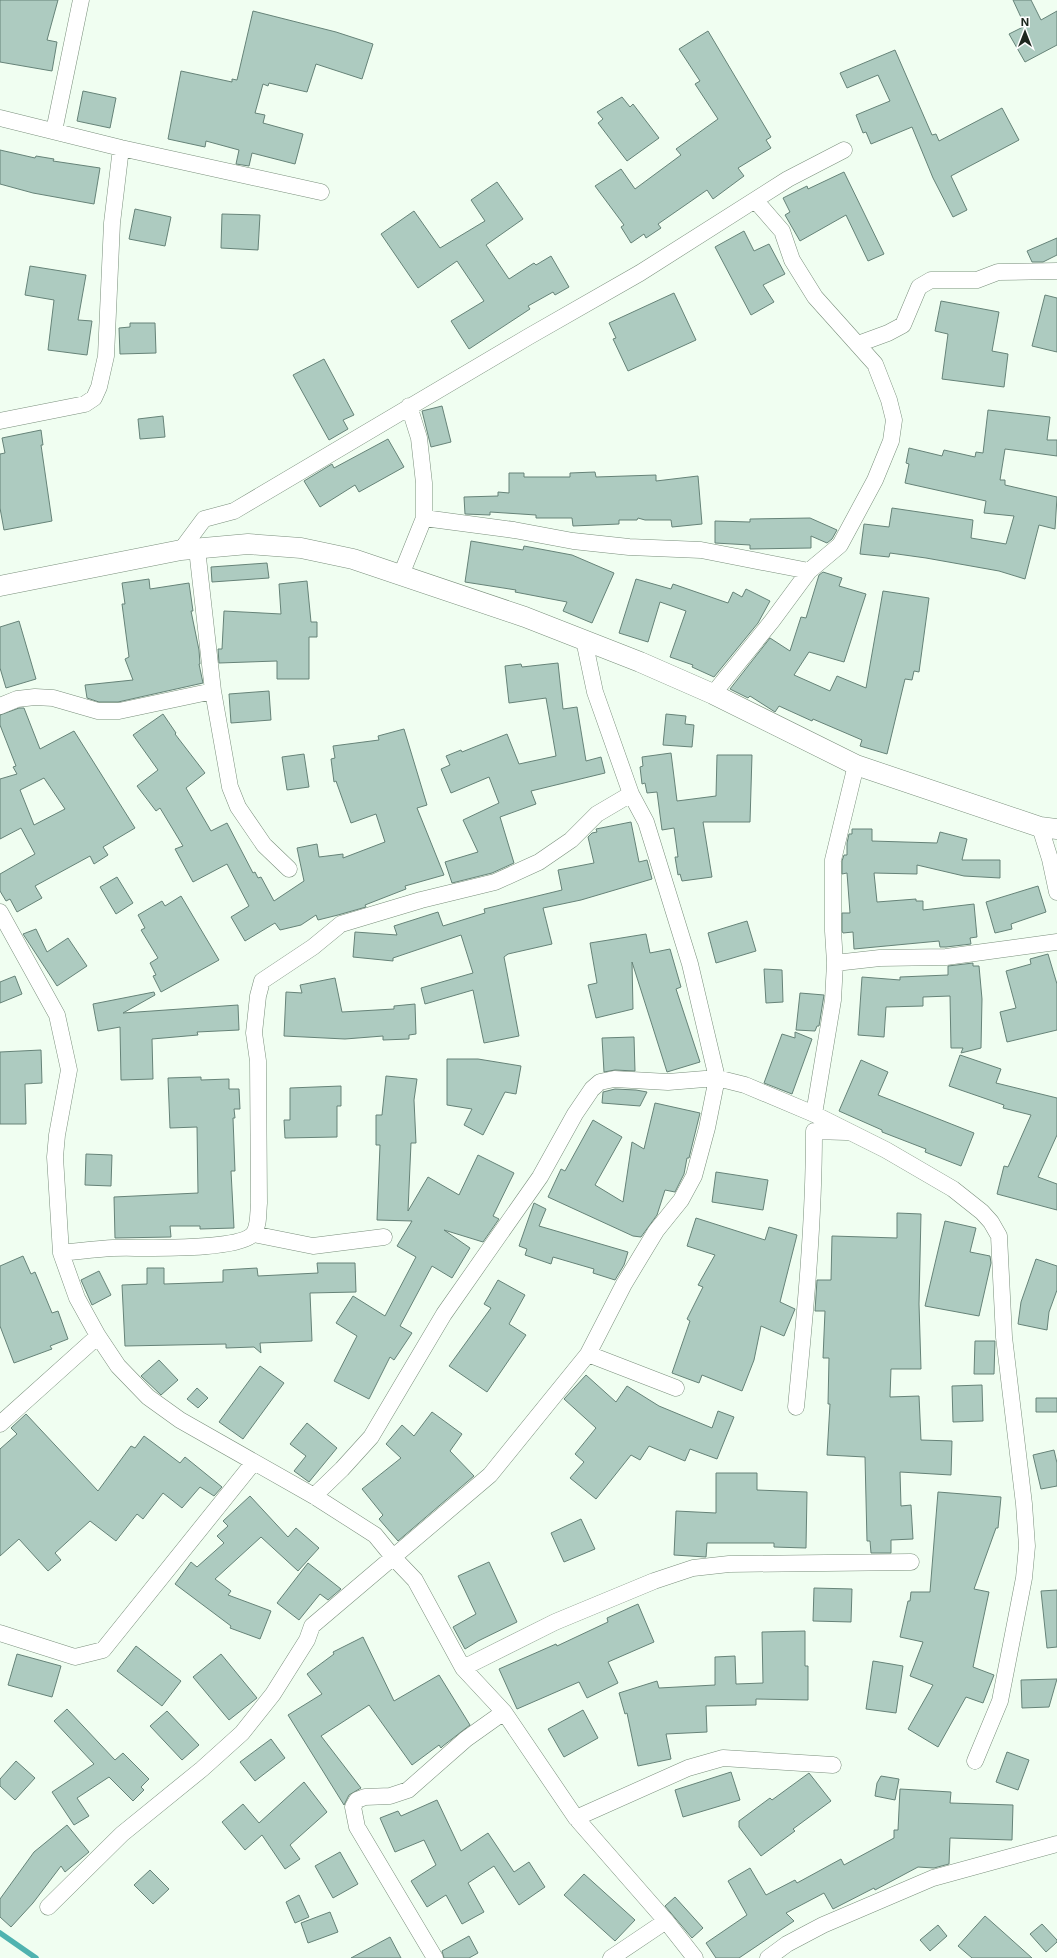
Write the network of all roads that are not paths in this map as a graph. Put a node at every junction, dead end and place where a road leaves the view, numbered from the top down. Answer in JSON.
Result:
{"nodes":[{"id":1,"x":81,"y":0,"type":"edge"},
{"id":2,"x":0,"y":118,"type":"edge"},
{"id":3,"x":54,"y":131,"type":"junction"},
{"id":4,"x":121,"y":148,"type":"junction"},
{"id":5,"x":844,"y":150,"type":"dead end"},
{"id":6,"x":321,"y":192,"type":"dead end"},
{"id":7,"x":755,"y":200,"type":"junction"},
{"id":8,"x":1057,"y":271,"type":"edge"},
{"id":9,"x":858,"y":344,"type":"junction"},
{"id":10,"x":409,"y":406,"type":"junction"},
{"id":11,"x":0,"y":421,"type":"edge"},
{"id":12,"x":424,"y":518,"type":"junction"},
{"id":13,"x":189,"y":550,"type":"junction"},
{"id":14,"x":809,"y":571,"type":"junction"},
{"id":15,"x":401,"y":575,"type":"junction"},
{"id":16,"x":0,"y":586,"type":"edge"},
{"id":17,"x":584,"y":640,"type":"junction"},
{"id":18,"x":213,"y":691,"type":"junction"},
{"id":19,"x":713,"y":694,"type":"junction"},
{"id":20,"x":0,"y":706,"type":"edge"},
{"id":21,"x":856,"y":765,"type":"junction"},
{"id":22,"x":631,"y":794,"type":"junction"},
{"id":23,"x":1048,"y":828,"type":"edge"},
{"id":24,"x":289,"y":869,"type":"dead end"},
{"id":25,"x":1057,"y":892,"type":"edge"},
{"id":26,"x":0,"y":912,"type":"edge"},
{"id":27,"x":1057,"y":942,"type":"edge"},
{"id":28,"x":835,"y":963,"type":"junction"},
{"id":29,"x":717,"y":1078,"type":"junction"},
{"id":30,"x":814,"y":1114,"type":"junction"},
{"id":31,"x":850,"y":1132,"type":"junction"},
{"id":32,"x":253,"y":1234,"type":"junction"},
{"id":33,"x":384,"y":1237,"type":"dead end"},
{"id":34,"x":61,"y":1253,"type":"junction"},
{"id":35,"x":98,"y":1336,"type":"junction"},
{"id":36,"x":588,"y":1354,"type":"junction"},
{"id":37,"x":676,"y":1388,"type":"dead end"},
{"id":38,"x":796,"y":1407,"type":"dead end"},
{"id":39,"x":0,"y":1424,"type":"edge"},
{"id":40,"x":254,"y":1462,"type":"junction"},
{"id":41,"x":314,"y":1496,"type":"junction"},
{"id":42,"x":393,"y":1558,"type":"junction"},
{"id":43,"x":911,"y":1562,"type":"dead end"},
{"id":44,"x":0,"y":1633,"type":"edge"},
{"id":45,"x":463,"y":1668,"type":"junction"},
{"id":46,"x":504,"y":1712,"type":"junction"},
{"id":47,"x":975,"y":1761,"type":"dead end"},
{"id":48,"x":833,"y":1765,"type":"dead end"},
{"id":49,"x":576,"y":1818,"type":"junction"},
{"id":50,"x":1057,"y":1844,"type":"edge"},
{"id":51,"x":48,"y":1907,"type":"dead end"},
{"id":52,"x":666,"y":1921,"type":"junction"},
{"id":53,"x":435,"y":1958,"type":"edge"},
{"id":54,"x":611,"y":1958,"type":"edge"},
{"id":55,"x":695,"y":1958,"type":"edge"},
{"id":56,"x":768,"y":1958,"type":"edge"}],
"edges":[{"from":1,"to":3,"type":"street"},
{"from":2,"to":3,"type":"street"},
{"from":3,"to":4,"type":"street"},
{"from":4,"to":6,"type":"street"},
{"from":4,"to":11,"type":"street"},
{"from":5,"to":7,"type":"street"},
{"from":7,"to":9,"type":"street"},
{"from":7,"to":10,"type":"street"},
{"from":8,"to":9,"type":"street"},
{"from":9,"to":14,"type":"street"},
{"from":10,"to":12,"type":"street"},
{"from":10,"to":13,"type":"street"},
{"from":12,"to":14,"type":"street"},
{"from":12,"to":15,"type":"street"},
{"from":13,"to":15,"type":"street"},
{"from":13,"to":16,"type":"street"},
{"from":13,"to":18,"type":"street"},
{"from":14,"to":19,"type":"street"},
{"from":15,"to":17,"type":"street"},
{"from":17,"to":19,"type":"street"},
{"from":17,"to":22,"type":"street"},
{"from":18,"to":20,"type":"street"},
{"from":18,"to":24,"type":"street"},
{"from":19,"to":21,"type":"street"},
{"from":21,"to":23,"type":"street"},
{"from":21,"to":28,"type":"street"},
{"from":22,"to":29,"type":"street"},
{"from":22,"to":32,"type":"street"},
{"from":23,"to":25,"type":"street"},
{"from":26,"to":34,"type":"street"},
{"from":27,"to":28,"type":"street"},
{"from":28,"to":30,"type":"street"},
{"from":29,"to":30,"type":"street"},
{"from":29,"to":36,"type":"street"},
{"from":29,"to":41,"type":"street"},
{"from":30,"to":31,"type":"street"},
{"from":31,"to":38,"type":"street"},
{"from":31,"to":47,"type":"street"},
{"from":32,"to":33,"type":"street"},
{"from":32,"to":34,"type":"street"},
{"from":34,"to":35,"type":"street"},
{"from":35,"to":39,"type":"street"},
{"from":35,"to":40,"type":"street"},
{"from":36,"to":37,"type":"street"},
{"from":36,"to":42,"type":"street"},
{"from":40,"to":41,"type":"street"},
{"from":40,"to":44,"type":"street"},
{"from":41,"to":42,"type":"street"},
{"from":42,"to":45,"type":"street"},
{"from":42,"to":51,"type":"street"},
{"from":43,"to":45,"type":"street"},
{"from":45,"to":46,"type":"street"},
{"from":46,"to":49,"type":"street"},
{"from":46,"to":53,"type":"street"},
{"from":48,"to":49,"type":"street"},
{"from":49,"to":52,"type":"street"},
{"from":50,"to":56,"type":"street"},
{"from":52,"to":54,"type":"street"},
{"from":52,"to":55,"type":"street"}]}
